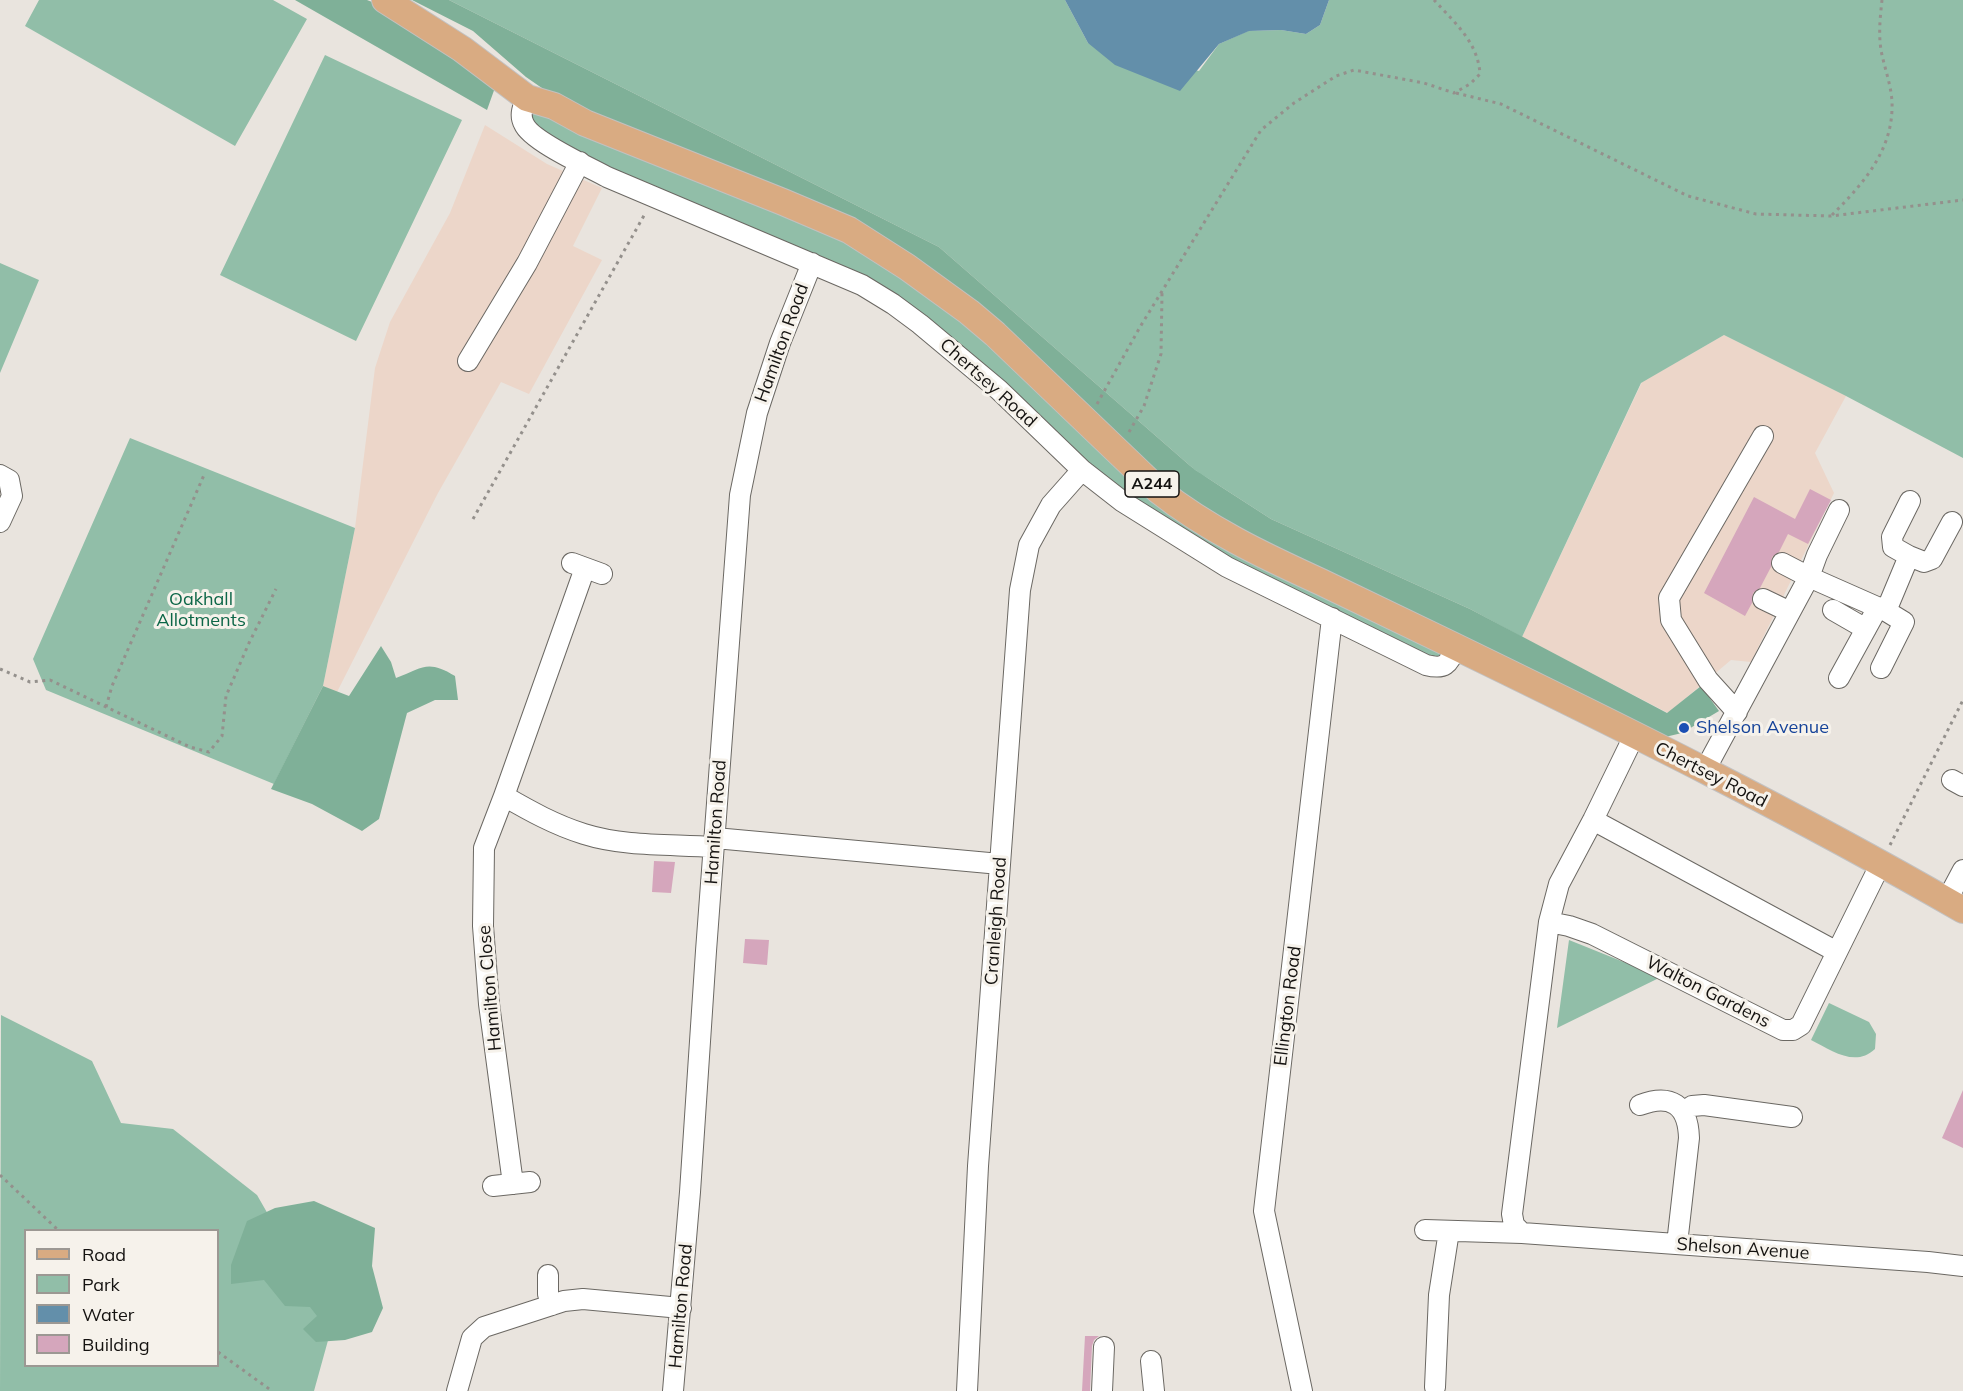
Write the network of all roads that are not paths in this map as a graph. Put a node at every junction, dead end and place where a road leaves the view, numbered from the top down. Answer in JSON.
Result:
{"nodes":[{"id":1,"x":385,"y":0,"type":"edge"},
{"id":2,"x":527,"y":98,"type":"junction"},
{"id":3,"x":580,"y":162,"type":"junction"},
{"id":4,"x":812,"y":263,"type":"junction"},
{"id":5,"x":468,"y":361,"type":"dead end"},
{"id":6,"x":1763,"y":436,"type":"dead end"},
{"id":7,"x":1082,"y":470,"type":"junction"},
{"id":8,"x":0,"y":475,"type":"edge"},
{"id":9,"x":1910,"y":501,"type":"dead end"},
{"id":10,"x":1839,"y":510,"type":"dead end"},
{"id":11,"x":0,"y":522,"type":"edge"},
{"id":12,"x":1952,"y":522,"type":"dead end"},
{"id":13,"x":1909,"y":556,"type":"junction"},
{"id":14,"x":1782,"y":563,"type":"dead end"},
{"id":15,"x":586,"y":568,"type":"dead end"},
{"id":16,"x":1809,"y":577,"type":"junction"},
{"id":17,"x":1763,"y":599,"type":"dead end"},
{"id":18,"x":1882,"y":609,"type":"junction"},
{"id":19,"x":1833,"y":610,"type":"dead end"},
{"id":20,"x":1790,"y":612,"type":"junction"},
{"id":21,"x":1332,"y":618,"type":"junction"},
{"id":22,"x":1866,"y":629,"type":"junction"},
{"id":23,"x":1456,"y":647,"type":"junction"},
{"id":24,"x":1881,"y":668,"type":"dead end"},
{"id":25,"x":1839,"y":678,"type":"dead end"},
{"id":26,"x":1737,"y":712,"type":"junction"},
{"id":27,"x":1634,"y":736,"type":"junction"},
{"id":28,"x":1705,"y":770,"type":"junction"},
{"id":29,"x":504,"y":795,"type":"junction"},
{"id":30,"x":1593,"y":820,"type":"junction"},
{"id":31,"x":715,"y":842,"type":"junction"},
{"id":32,"x":1881,"y":863,"type":"junction"},
{"id":33,"x":1000,"y":864,"type":"junction"},
{"id":34,"x":1963,"y":870,"type":"edge"},
{"id":35,"x":1955,"y":905,"type":"edge"},
{"id":36,"x":1549,"y":922,"type":"junction"},
{"id":37,"x":1837,"y":952,"type":"junction"},
{"id":38,"x":1640,"y":1105,"type":"dead end"},
{"id":39,"x":1684,"y":1112,"type":"junction"},
{"id":40,"x":1792,"y":1117,"type":"dead end"},
{"id":41,"x":493,"y":1186,"type":"dead end"},
{"id":42,"x":1425,"y":1230,"type":"dead end"},
{"id":43,"x":1449,"y":1231,"type":"junction"},
{"id":44,"x":1522,"y":1233,"type":"junction"},
{"id":45,"x":1677,"y":1244,"type":"junction"},
{"id":46,"x":1963,"y":1266,"type":"edge"},
{"id":47,"x":549,"y":1275,"type":"dead end"},
{"id":48,"x":552,"y":1305,"type":"junction"},
{"id":49,"x":681,"y":1308,"type":"junction"},
{"id":50,"x":1104,"y":1347,"type":"dead end"},
{"id":51,"x":1151,"y":1361,"type":"dead end"},
{"id":52,"x":1435,"y":1387,"type":"dead end"},
{"id":53,"x":457,"y":1391,"type":"edge"},
{"id":54,"x":673,"y":1391,"type":"edge"},
{"id":55,"x":967,"y":1391,"type":"edge"},
{"id":56,"x":1102,"y":1391,"type":"edge"},
{"id":57,"x":1154,"y":1391,"type":"edge"},
{"id":58,"x":1302,"y":1391,"type":"edge"}],
"edges":[{"from":1,"to":2,"type":"main road","name":"Chertsey Road","number":"A244"},
{"from":2,"to":3,"type":"street","name":"Chertsey Road"},
{"from":2,"to":23,"type":"main road","name":"Chertsey Road","number":"A244"},
{"from":3,"to":4,"type":"street","name":"Chertsey Road"},
{"from":3,"to":5,"type":"street"},
{"from":4,"to":7,"type":"street","name":"Chertsey Road"},
{"from":4,"to":31,"type":"street","name":"Hamilton Road"},
{"from":6,"to":26,"type":"street"},
{"from":7,"to":21,"type":"street","name":"Chertsey Road"},
{"from":7,"to":33,"type":"street","name":"Cranleigh Road"},
{"from":8,"to":11,"type":"street"},
{"from":9,"to":13,"type":"street"},
{"from":10,"to":16,"type":"street"},
{"from":12,"to":13,"type":"street"},
{"from":13,"to":18,"type":"street"},
{"from":14,"to":16,"type":"street"},
{"from":15,"to":29,"type":"street","name":"Hamilton Close"},
{"from":16,"to":18,"type":"street"},
{"from":16,"to":20,"type":"street"},
{"from":17,"to":20,"type":"street"},
{"from":18,"to":22,"type":"street"},
{"from":18,"to":24,"type":"street"},
{"from":19,"to":22,"type":"street"},
{"from":20,"to":26,"type":"street"},
{"from":21,"to":23,"type":"street","name":"Chertsey Road"},
{"from":21,"to":58,"type":"street","name":"Ellington Road"},
{"from":22,"to":25,"type":"street"},
{"from":23,"to":27,"type":"main road","name":"Chertsey Road","number":"A244"},
{"from":26,"to":28,"type":"street"},
{"from":27,"to":28,"type":"main road","name":"Chertsey Road","number":"A244"},
{"from":27,"to":30,"type":"street"},
{"from":28,"to":32,"type":"main road","name":"Chertsey Road","number":"A244"},
{"from":29,"to":31,"type":"street"},
{"from":29,"to":41,"type":"street","name":"Hamilton Close"},
{"from":30,"to":36,"type":"street"},
{"from":30,"to":37,"type":"street"},
{"from":31,"to":33,"type":"street"},
{"from":31,"to":49,"type":"street","name":"Hamilton Road"},
{"from":32,"to":35,"type":"main road","name":"Chertsey Road","number":"A244"},
{"from":32,"to":37,"type":"street","name":"Walton Gardens"},
{"from":33,"to":55,"type":"street","name":"Cranleigh Road"},
{"from":34,"to":35,"type":"street"},
{"from":36,"to":37,"type":"street","name":"Walton Gardens"},
{"from":36,"to":44,"type":"street"},
{"from":38,"to":39,"type":"street"},
{"from":39,"to":40,"type":"street"},
{"from":39,"to":45,"type":"street"},
{"from":42,"to":43,"type":"street","name":"Shelson Avenue"},
{"from":43,"to":44,"type":"street","name":"Shelson Avenue"},
{"from":43,"to":52,"type":"street"},
{"from":44,"to":45,"type":"street","name":"Shelson Avenue"},
{"from":45,"to":46,"type":"street","name":"Shelson Avenue"},
{"from":47,"to":48,"type":"street"},
{"from":48,"to":49,"type":"street"},
{"from":48,"to":53,"type":"street"},
{"from":49,"to":54,"type":"street","name":"Hamilton Road"},
{"from":50,"to":56,"type":"street"},
{"from":51,"to":57,"type":"street"}]}
